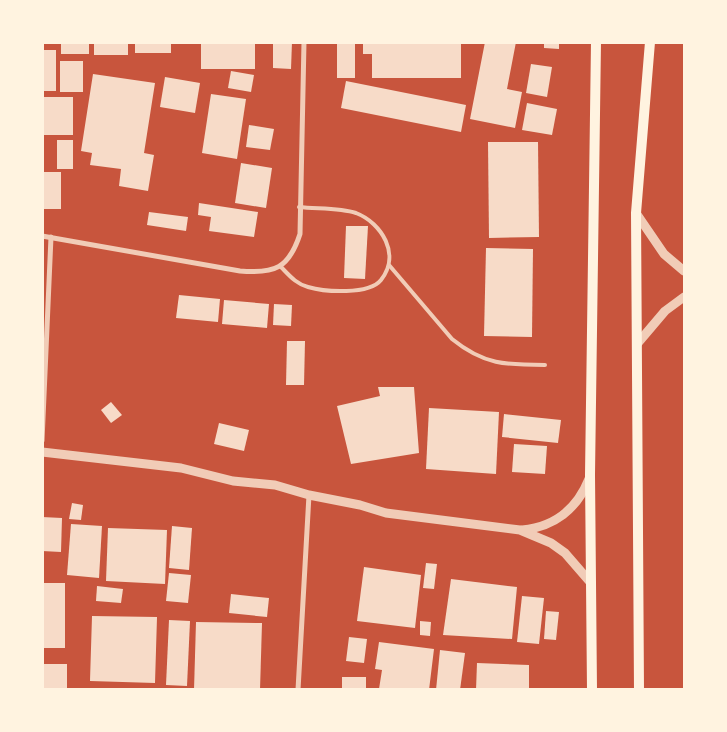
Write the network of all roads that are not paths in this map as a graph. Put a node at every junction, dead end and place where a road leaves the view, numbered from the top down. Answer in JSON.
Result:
{"nodes":[{"id":1,"x":304,"y":42,"type":"edge"},
{"id":2,"x":596,"y":42,"type":"edge"},
{"id":3,"x":650,"y":42,"type":"edge"},
{"id":4,"x":299,"y":207,"type":"junction"},
{"id":5,"x":636,"y":213,"type":"junction"},
{"id":6,"x":42,"y":236,"type":"edge"},
{"id":7,"x":51,"y":237,"type":"junction"},
{"id":8,"x":389,"y":265,"type":"junction"},
{"id":9,"x":281,"y":267,"type":"junction"},
{"id":10,"x":684,"y":271,"type":"edge"},
{"id":11,"x":684,"y":297,"type":"edge"},
{"id":12,"x":637,"y":344,"type":"junction"},
{"id":13,"x":545,"y":365,"type":"dead end"},
{"id":14,"x":42,"y":441,"type":"edge"},
{"id":15,"x":42,"y":452,"type":"edge"},
{"id":16,"x":590,"y":475,"type":"junction"},
{"id":17,"x":309,"y":495,"type":"junction"},
{"id":18,"x":520,"y":530,"type":"junction"},
{"id":19,"x":591,"y":583,"type":"junction"},
{"id":20,"x":298,"y":690,"type":"edge"},
{"id":21,"x":592,"y":690,"type":"edge"},
{"id":22,"x":639,"y":690,"type":"edge"}],
"edges":[{"from":1,"to":4,"type":"street"},
{"from":2,"to":16,"type":"main road"},
{"from":3,"to":5,"type":"main road"},
{"from":4,"to":8,"type":"lane"},
{"from":4,"to":9,"type":"street"},
{"from":5,"to":10,"type":"street"},
{"from":5,"to":12,"type":"main road"},
{"from":6,"to":7,"type":"street"},
{"from":7,"to":9,"type":"street"},
{"from":7,"to":14,"type":"street"},
{"from":8,"to":9,"type":"lane"},
{"from":8,"to":13,"type":"lane"},
{"from":11,"to":12,"type":"street"},
{"from":12,"to":22,"type":"main road"},
{"from":15,"to":17,"type":"street"},
{"from":16,"to":18,"type":"street"},
{"from":16,"to":19,"type":"main road"},
{"from":17,"to":18,"type":"street"},
{"from":17,"to":20,"type":"street"},
{"from":18,"to":19,"type":"street"},
{"from":19,"to":21,"type":"main road"}]}
